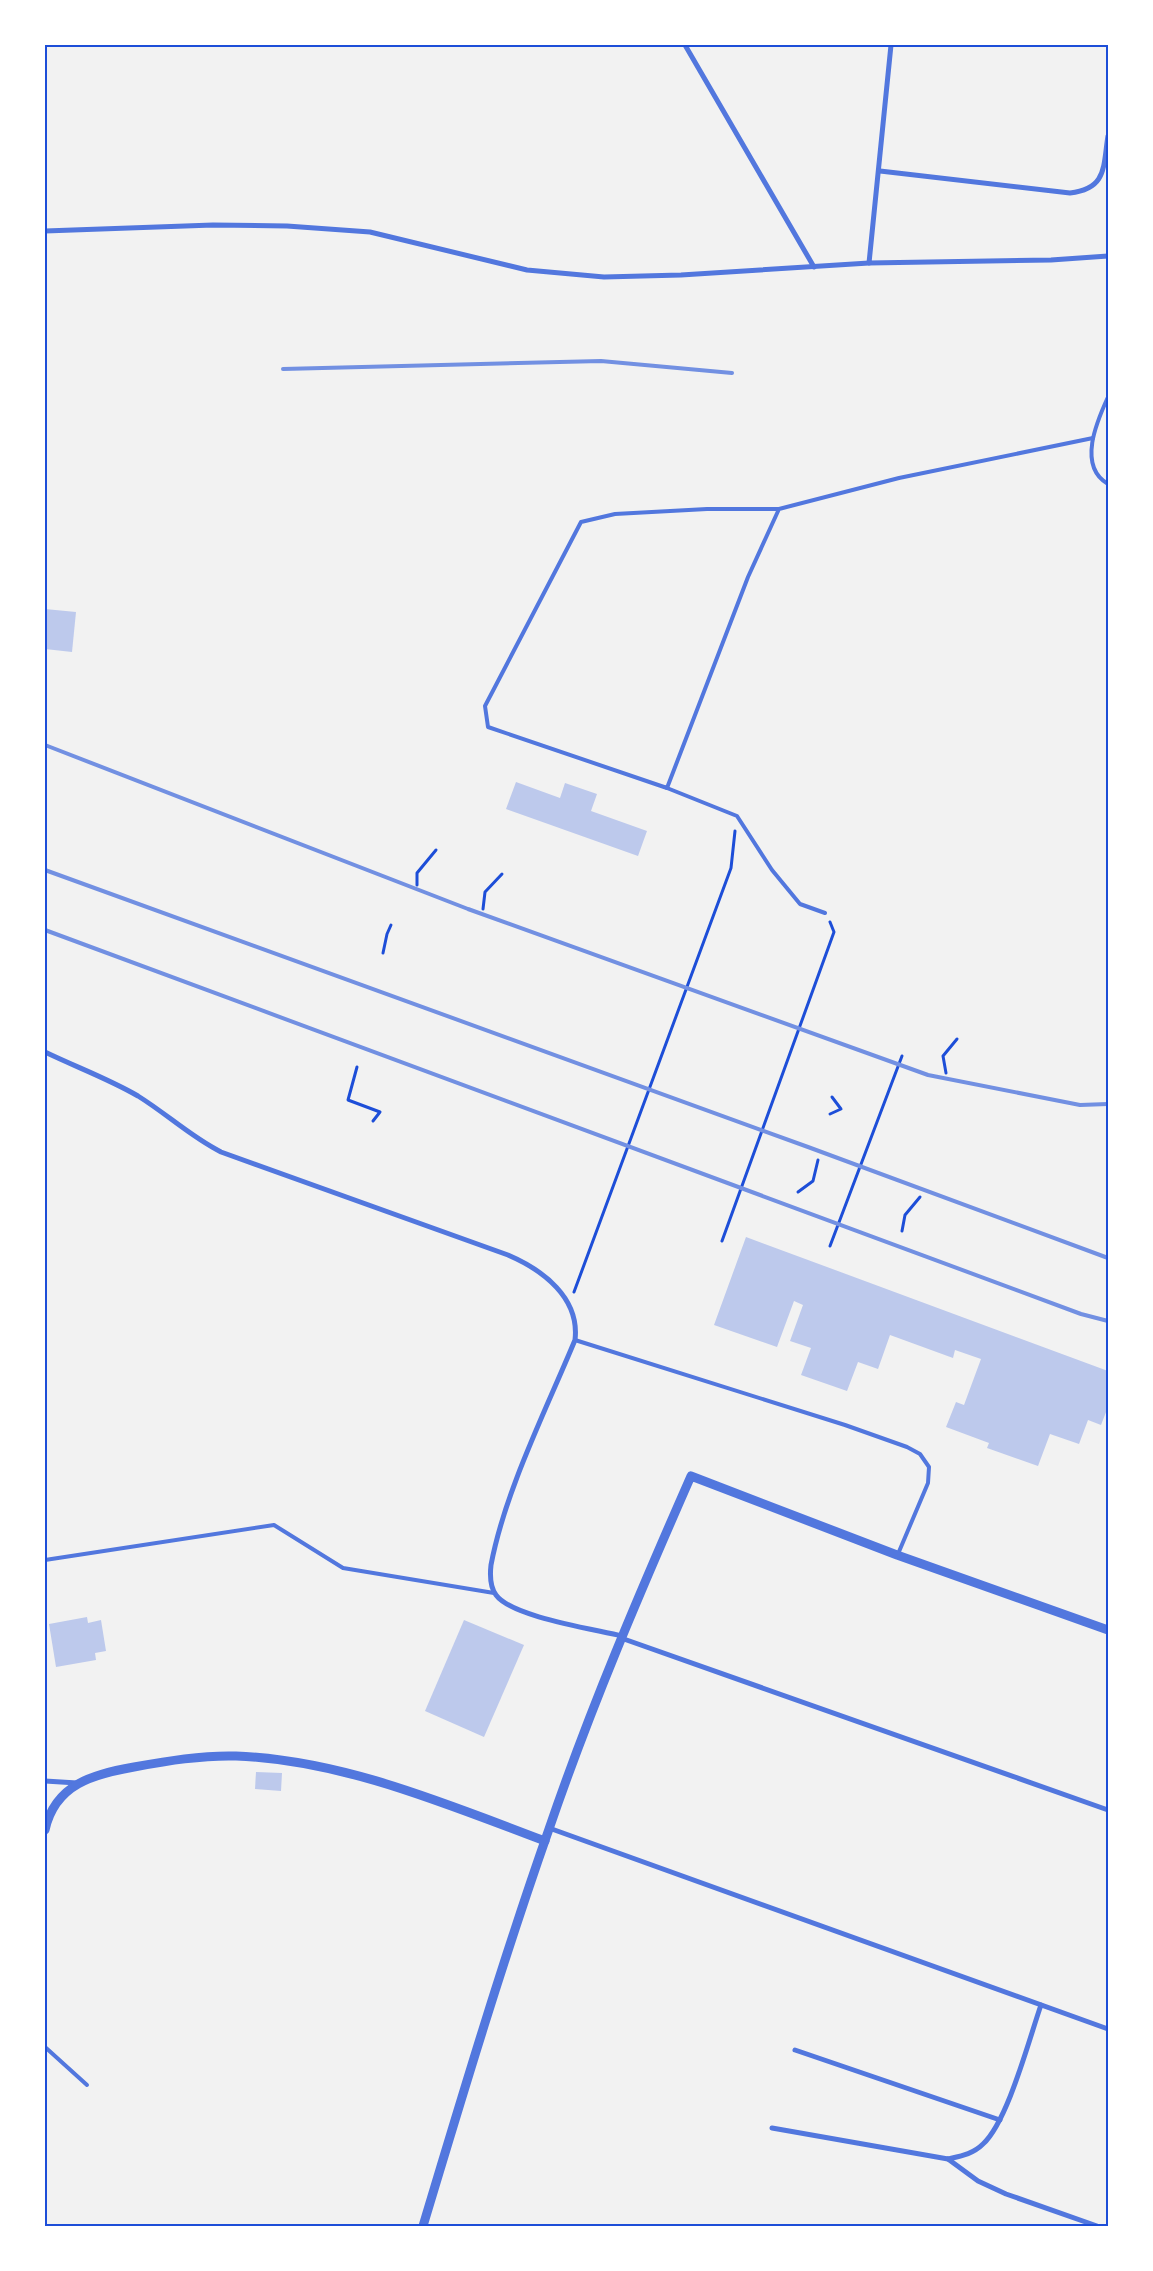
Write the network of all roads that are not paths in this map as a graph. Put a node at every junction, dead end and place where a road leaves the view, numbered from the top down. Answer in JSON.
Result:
{"nodes":[{"id":1,"x":686,"y":45,"type":"edge"},
{"id":2,"x":891,"y":45,"type":"edge"},
{"id":3,"x":1108,"y":136,"type":"edge"},
{"id":4,"x":880,"y":171,"type":"junction"},
{"id":5,"x":45,"y":231,"type":"edge"},
{"id":6,"x":1108,"y":256,"type":"edge"},
{"id":7,"x":869,"y":263,"type":"junction"},
{"id":8,"x":814,"y":267,"type":"junction"},
{"id":9,"x":1108,"y":397,"type":"edge"},
{"id":10,"x":1092,"y":438,"type":"junction"},
{"id":11,"x":1108,"y":484,"type":"edge"},
{"id":12,"x":779,"y":509,"type":"junction"},
{"id":13,"x":667,"y":788,"type":"junction"},
{"id":14,"x":824,"y":913,"type":"dead end"},
{"id":15,"x":45,"y":1052,"type":"edge"},
{"id":16,"x":575,"y":1340,"type":"junction"},
{"id":17,"x":898,"y":1555,"type":"junction"},
{"id":18,"x":45,"y":1560,"type":"edge"},
{"id":19,"x":494,"y":1593,"type":"junction"},
{"id":20,"x":1108,"y":1630,"type":"edge"},
{"id":21,"x":621,"y":1637,"type":"junction"},
{"id":22,"x":45,"y":1781,"type":"edge"},
{"id":23,"x":78,"y":1783,"type":"junction"},
{"id":24,"x":1108,"y":1810,"type":"edge"},
{"id":25,"x":549,"y":1828,"type":"junction"},
{"id":26,"x":45,"y":1830,"type":"edge"},
{"id":27,"x":545,"y":1841,"type":"junction"},
{"id":28,"x":1041,"y":2005,"type":"junction"},
{"id":29,"x":1108,"y":2029,"type":"edge"},
{"id":30,"x":45,"y":2046,"type":"edge"},
{"id":31,"x":795,"y":2050,"type":"dead end"},
{"id":32,"x":87,"y":2085,"type":"dead end"},
{"id":33,"x":1000,"y":2120,"type":"junction"},
{"id":34,"x":772,"y":2128,"type":"dead end"},
{"id":35,"x":948,"y":2159,"type":"junction"},
{"id":36,"x":423,"y":2226,"type":"edge"},
{"id":37,"x":1097,"y":2226,"type":"edge"}],
"edges":[{"from":1,"to":8,"type":"street"},
{"from":2,"to":4,"type":"street"},
{"from":3,"to":4,"type":"street"},
{"from":4,"to":7,"type":"street"},
{"from":5,"to":8,"type":"street"},
{"from":6,"to":7,"type":"street"},
{"from":7,"to":8,"type":"street"},
{"from":9,"to":10,"type":"lane"},
{"from":10,"to":11,"type":"lane"},
{"from":10,"to":12,"type":"lane"},
{"from":12,"to":13,"type":"lane"},
{"from":12,"to":13,"type":"lane"},
{"from":13,"to":14,"type":"lane"},
{"from":15,"to":16,"type":"street"},
{"from":16,"to":17,"type":"lane"},
{"from":16,"to":19,"type":"street"},
{"from":17,"to":20,"type":"street"},
{"from":17,"to":21,"type":"street"},
{"from":18,"to":19,"type":"lane"},
{"from":19,"to":21,"type":"street"},
{"from":21,"to":24,"type":"street"},
{"from":21,"to":25,"type":"street"},
{"from":22,"to":23,"type":"street"},
{"from":23,"to":26,"type":"street"},
{"from":23,"to":27,"type":"street"},
{"from":25,"to":27,"type":"street"},
{"from":25,"to":28,"type":"street"},
{"from":27,"to":36,"type":"street"},
{"from":28,"to":29,"type":"street"},
{"from":28,"to":33,"type":"street"},
{"from":30,"to":32,"type":"lane"},
{"from":31,"to":33,"type":"street"},
{"from":33,"to":35,"type":"street"},
{"from":34,"to":35,"type":"street"},
{"from":35,"to":37,"type":"street"}]}
